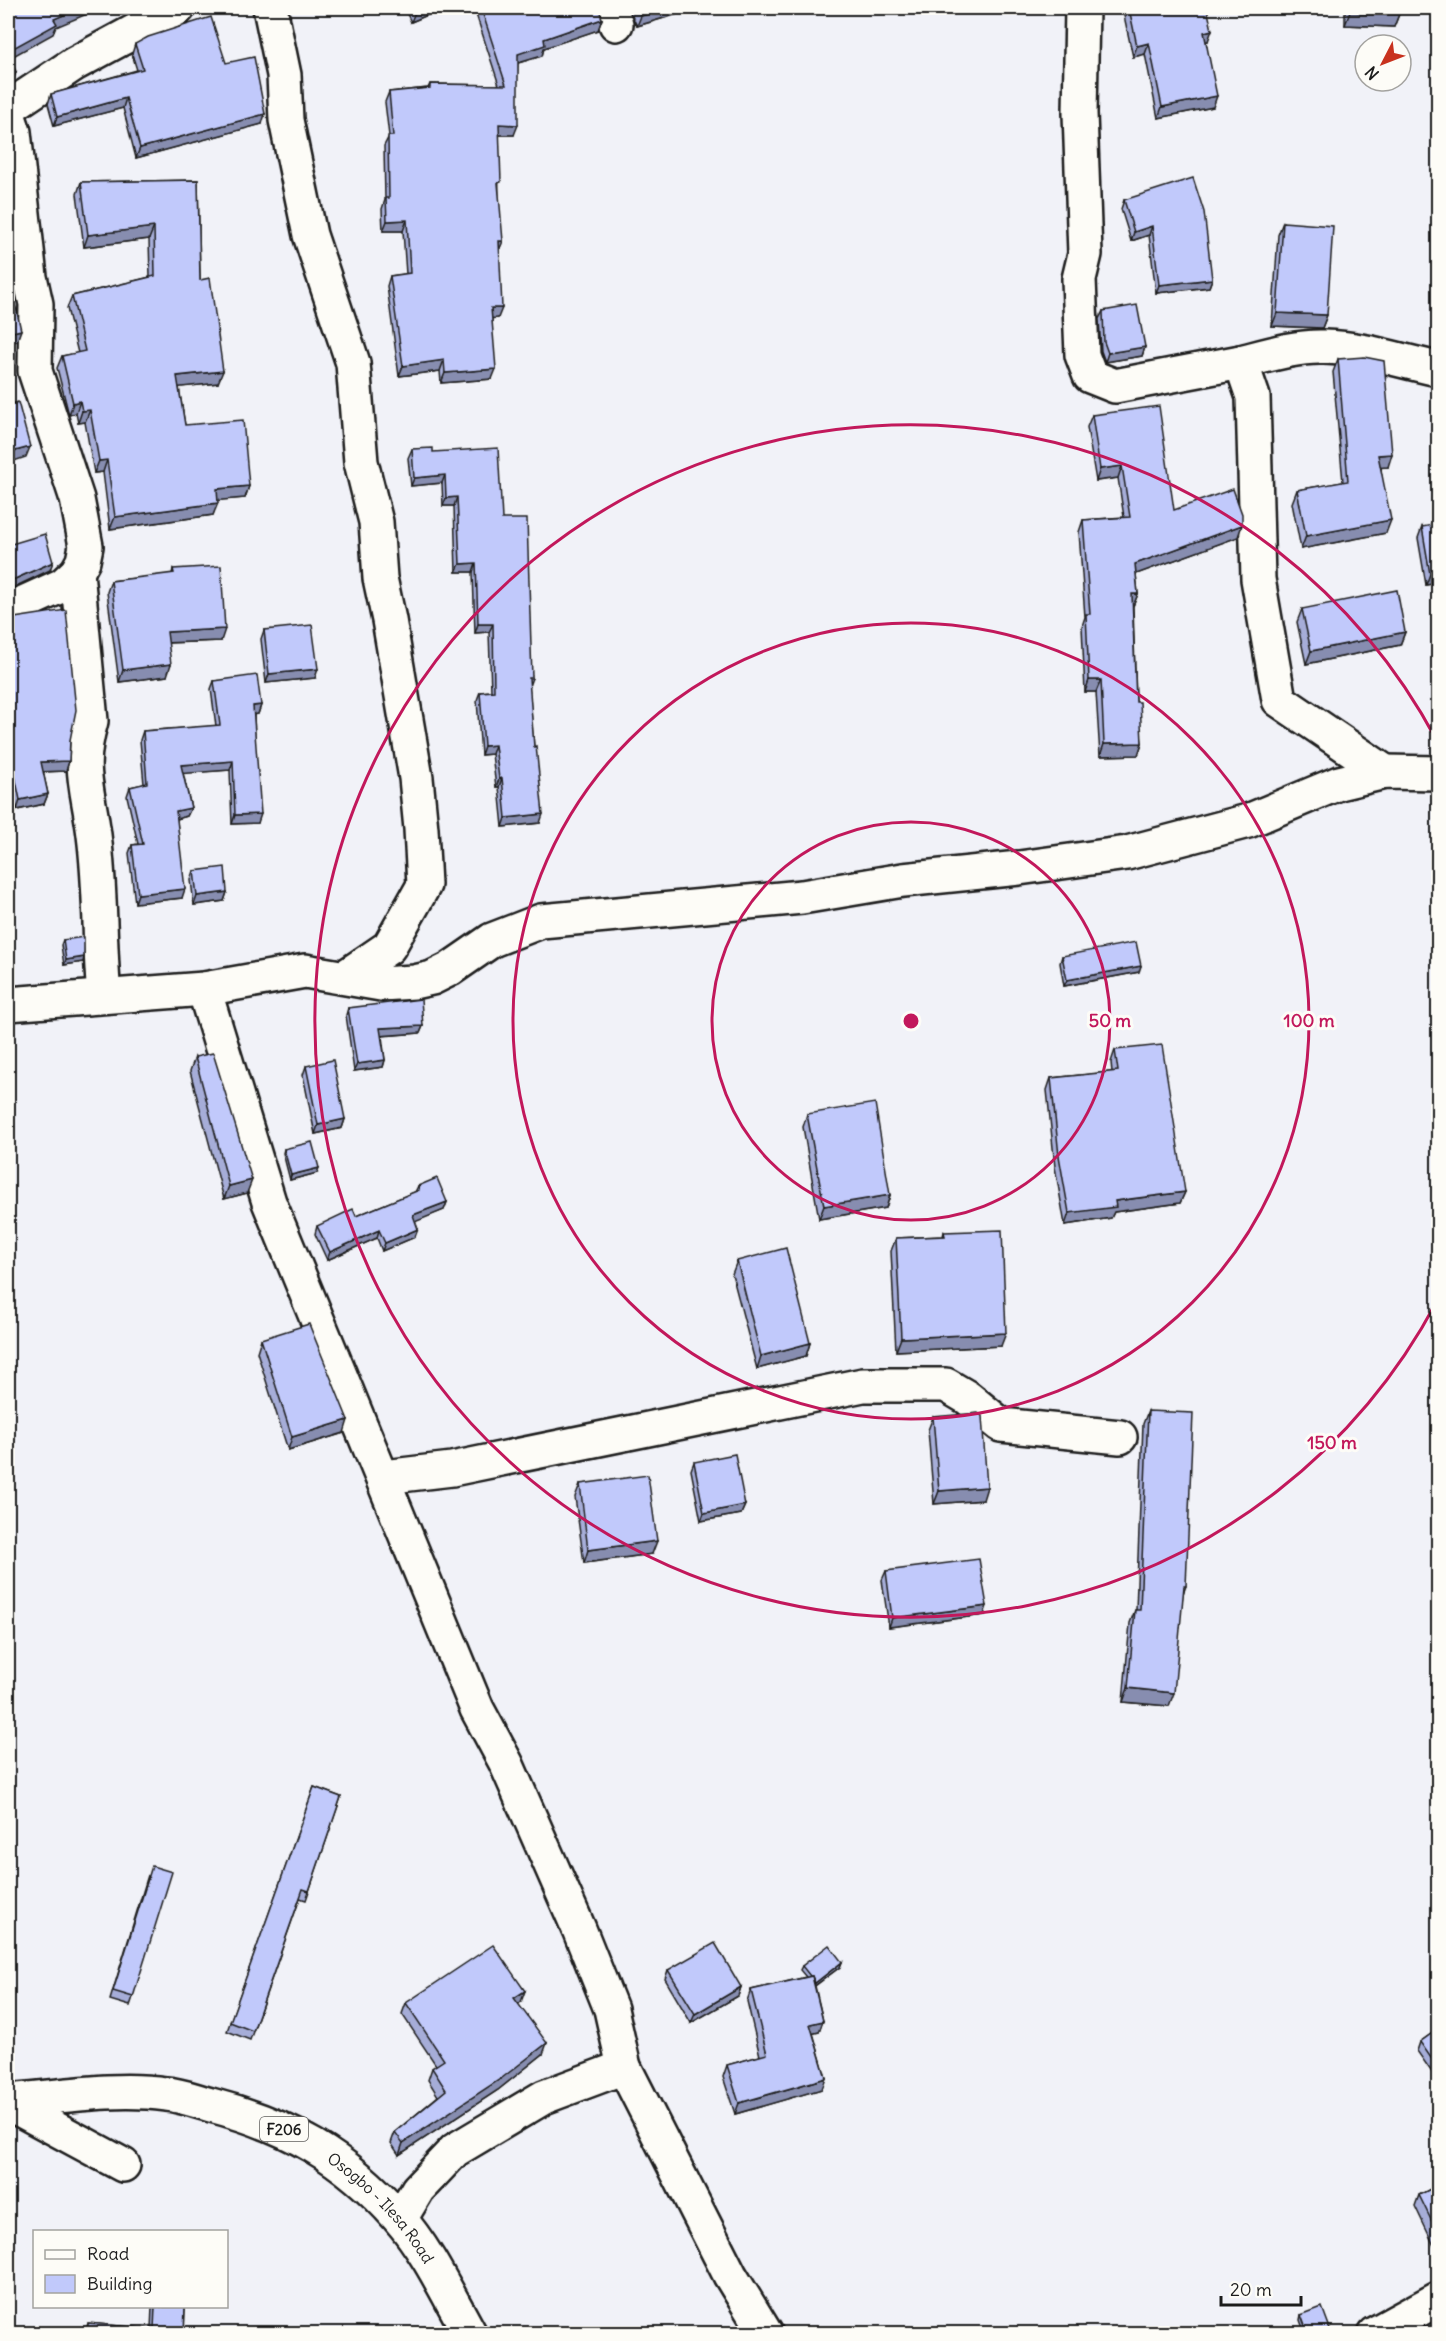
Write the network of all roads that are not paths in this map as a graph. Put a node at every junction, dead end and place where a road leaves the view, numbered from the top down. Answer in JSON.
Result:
{"nodes":[{"id":1,"x":178,"y":8,"type":"edge"},
{"id":2,"x":270,"y":8,"type":"edge"},
{"id":3,"x":1082,"y":8,"type":"edge"},
{"id":4,"x":8,"y":103,"type":"edge"},
{"id":5,"x":8,"y":114,"type":"edge"},
{"id":6,"x":1241,"y":363,"type":"junction"},
{"id":7,"x":1438,"y":369,"type":"edge"},
{"id":8,"x":77,"y":572,"type":"junction"},
{"id":9,"x":8,"y":610,"type":"edge"},
{"id":10,"x":1384,"y":772,"type":"junction"},
{"id":11,"x":1438,"y":773,"type":"edge"},
{"id":12,"x":345,"y":977,"type":"junction"},
{"id":13,"x":204,"y":988,"type":"junction"},
{"id":14,"x":104,"y":996,"type":"junction"},
{"id":15,"x":8,"y":1004,"type":"edge"},
{"id":16,"x":1120,"y":1437,"type":"dead end"},
{"id":17,"x":384,"y":1477,"type":"junction"},
{"id":18,"x":624,"y":2067,"type":"junction"},
{"id":19,"x":8,"y":2102,"type":"edge"},
{"id":20,"x":123,"y":2165,"type":"dead end"},
{"id":21,"x":400,"y":2219,"type":"junction"},
{"id":22,"x":1438,"y":2299,"type":"edge"},
{"id":23,"x":470,"y":2334,"type":"edge"},
{"id":24,"x":766,"y":2334,"type":"edge"},
{"id":25,"x":1374,"y":2334,"type":"edge"}],
"edges":[{"from":1,"to":4,"type":"street"},
{"from":2,"to":12,"type":"street"},
{"from":3,"to":6,"type":"street"},
{"from":5,"to":8,"type":"street"},
{"from":6,"to":7,"type":"street"},
{"from":6,"to":10,"type":"street"},
{"from":8,"to":9,"type":"street"},
{"from":8,"to":14,"type":"street"},
{"from":10,"to":11,"type":"street"},
{"from":10,"to":12,"type":"street"},
{"from":12,"to":13,"type":"street"},
{"from":13,"to":14,"type":"street"},
{"from":13,"to":17,"type":"street"},
{"from":14,"to":15,"type":"street"},
{"from":16,"to":17,"type":"street"},
{"from":17,"to":18,"type":"street"},
{"from":18,"to":21,"type":"street"},
{"from":18,"to":24,"type":"street"},
{"from":19,"to":20,"type":"street"},
{"from":19,"to":21,"type":"street","name":"Osogbo - Ilesa Road","number":"F206"},
{"from":21,"to":23,"type":"street","name":"Osogbo - Ilesa Road","number":"F206"},
{"from":22,"to":25,"type":"street"}]}
